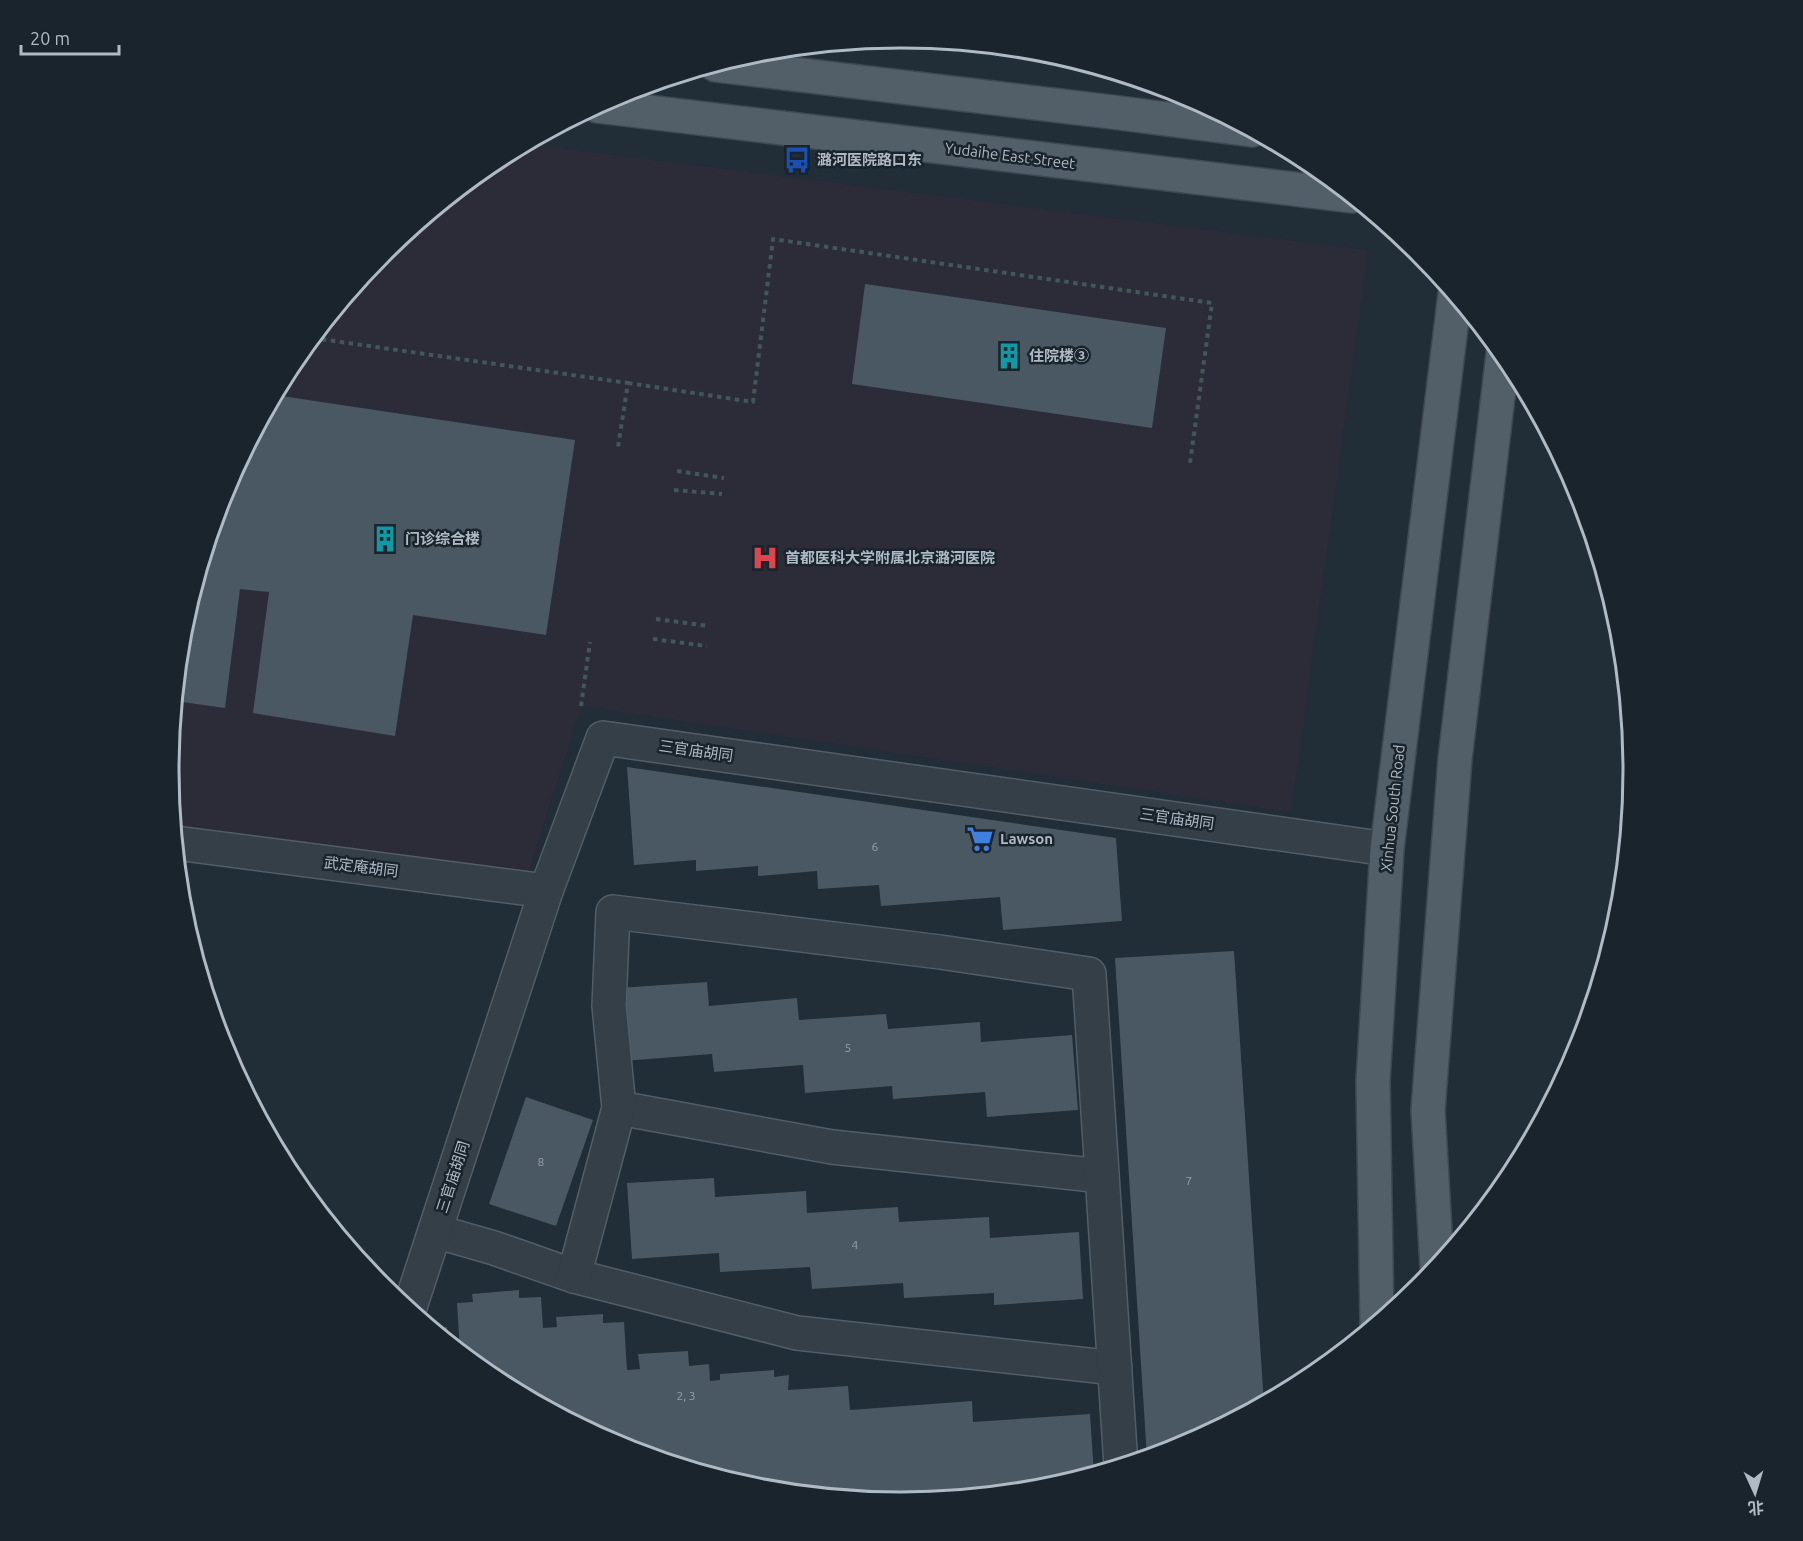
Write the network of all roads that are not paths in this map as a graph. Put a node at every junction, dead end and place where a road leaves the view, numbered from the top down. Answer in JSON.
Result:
{"nodes":[{"id":1,"x":740,"y":67,"type":"edge"},
{"id":2,"x":614,"y":108,"type":"edge"},
{"id":3,"x":1229,"y":127,"type":"edge"},
{"id":4,"x":1337,"y":194,"type":"edge"},
{"id":5,"x":1454,"y":305,"type":"edge"},
{"id":6,"x":1501,"y":368,"type":"edge"},
{"id":7,"x":183,"y":844,"type":"edge"},
{"id":8,"x":1388,"y":849,"type":"junction"},
{"id":9,"x":546,"y":891,"type":"junction"},
{"id":10,"x":619,"y":1108,"type":"junction"},
{"id":11,"x":1102,"y":1176,"type":"junction"},
{"id":12,"x":435,"y":1231,"type":"junction"},
{"id":13,"x":1436,"y":1256,"type":"edge"},
{"id":14,"x":574,"y":1276,"type":"junction"},
{"id":15,"x":412,"y":1301,"type":"edge"},
{"id":16,"x":1377,"y":1315,"type":"edge"},
{"id":17,"x":1115,"y":1368,"type":"junction"},
{"id":18,"x":1121,"y":1459,"type":"edge"}],
"edges":[{"from":1,"to":3,"type":"main road"},
{"from":2,"to":4,"type":"main road","name":"Yudaihe East Street"},
{"from":5,"to":8,"type":"main road","name":"Xinhua South Road"},
{"from":6,"to":13,"type":"main road"},
{"from":7,"to":9,"type":"street","name":"武定庵胡同"},
{"from":8,"to":9,"type":"street","name":"三官庙胡同"},
{"from":8,"to":16,"type":"main road","name":"Xinhua South Road"},
{"from":9,"to":12,"type":"street","name":"三官庙胡同"},
{"from":10,"to":11,"type":"street"},
{"from":10,"to":11,"type":"street"},
{"from":10,"to":14,"type":"street"},
{"from":11,"to":17,"type":"street"},
{"from":12,"to":14,"type":"street"},
{"from":12,"to":15,"type":"street","name":"三官庙胡同"},
{"from":14,"to":17,"type":"street"},
{"from":17,"to":18,"type":"street"}]}
